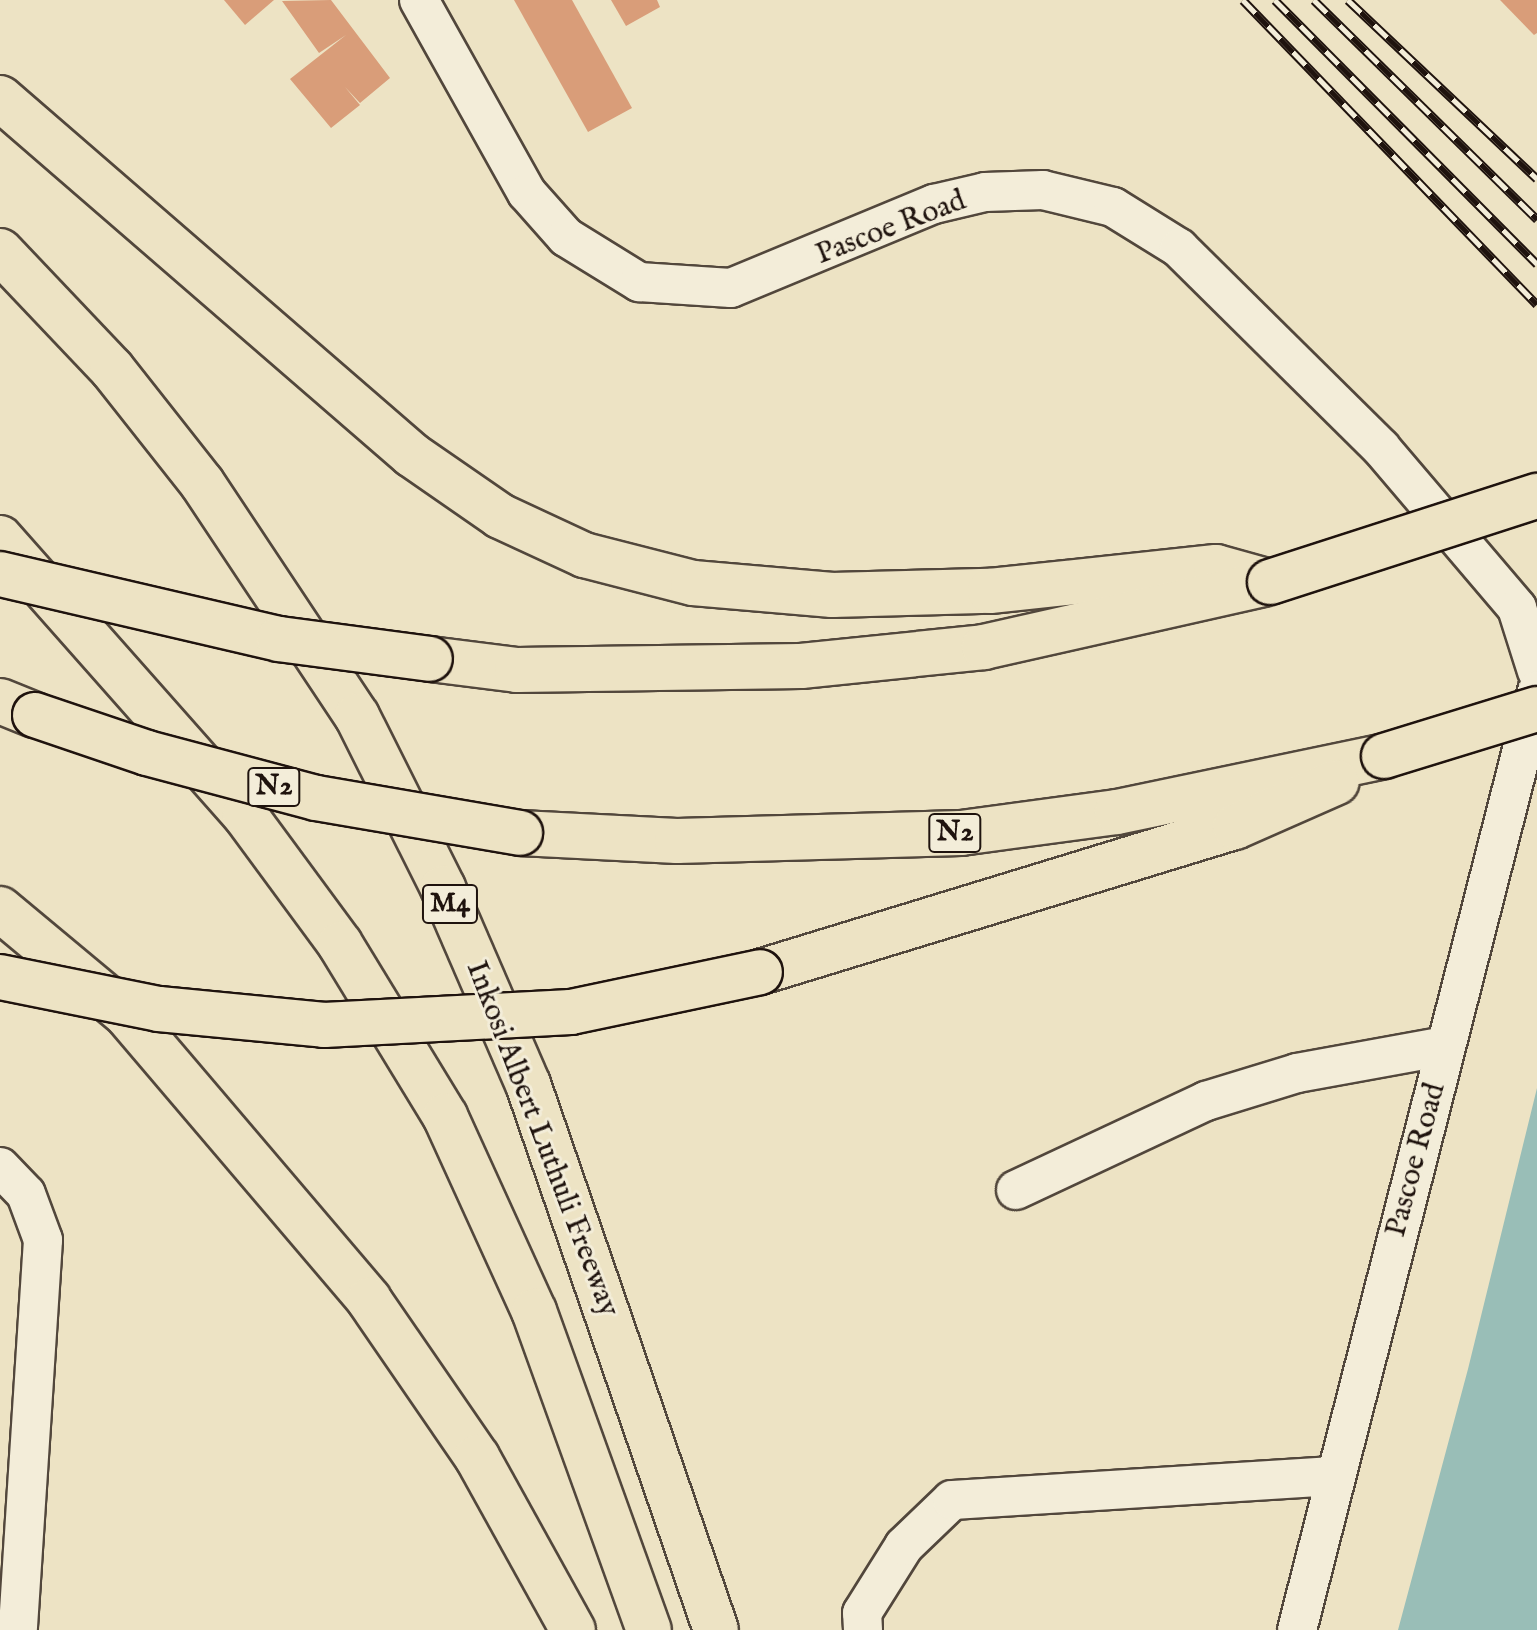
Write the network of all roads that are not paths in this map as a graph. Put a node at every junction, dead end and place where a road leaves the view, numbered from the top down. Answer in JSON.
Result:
{"nodes":[{"id":1,"x":419,"y":0,"type":"edge"},
{"id":2,"x":0,"y":98,"type":"edge"},
{"id":3,"x":6,"y":253,"type":"edge"},
{"id":4,"x":1537,"y":496,"type":"edge"},
{"id":5,"x":0,"y":538,"type":"edge"},
{"id":6,"x":0,"y":574,"type":"edge"},
{"id":7,"x":1270,"y":582,"type":"junction"},
{"id":8,"x":1537,"y":671,"type":"edge"},
{"id":9,"x":1537,"y":691,"type":"edge"},
{"id":10,"x":18,"y":708,"type":"edge"},
{"id":11,"x":1537,"y":709,"type":"edge"},
{"id":12,"x":1384,"y":756,"type":"junction"},
{"id":13,"x":0,"y":909,"type":"edge"},
{"id":14,"x":0,"y":977,"type":"edge"},
{"id":15,"x":1446,"y":1046,"type":"junction"},
{"id":16,"x":0,"y":1167,"type":"edge"},
{"id":17,"x":1016,"y":1190,"type":"dead end"},
{"id":18,"x":1334,"y":1476,"type":"junction"},
{"id":19,"x":18,"y":1630,"type":"edge"},
{"id":20,"x":573,"y":1630,"type":"edge"},
{"id":21,"x":649,"y":1630,"type":"edge"},
{"id":22,"x":716,"y":1630,"type":"edge"},
{"id":23,"x":863,"y":1630,"type":"edge"},
{"id":24,"x":1297,"y":1630,"type":"edge"}],
"edges":[{"from":1,"to":8,"type":"street","name":"Pascoe Road"},
{"from":2,"to":7,"type":"highway"},
{"from":3,"to":22,"type":"highway","name":"Inkosi Albert Luthuli Freeway","number":"M4"},
{"from":4,"to":7,"type":"highway","bridge":true},
{"from":5,"to":21,"type":"highway"},
{"from":6,"to":7,"type":"highway","bridge":true},
{"from":9,"to":15,"type":"street","name":"Pascoe Road"},
{"from":10,"to":12,"type":"highway","number":"N2","bridge":true},
{"from":11,"to":12,"type":"highway","number":"N2","bridge":true},
{"from":12,"to":14,"type":"highway","bridge":true},
{"from":13,"to":20,"type":"highway"},
{"from":15,"to":17,"type":"street"},
{"from":15,"to":18,"type":"street","name":"Pascoe Road"},
{"from":16,"to":19,"type":"street"},
{"from":18,"to":23,"type":"street"},
{"from":18,"to":24,"type":"street","name":"Pascoe Road"}]}
